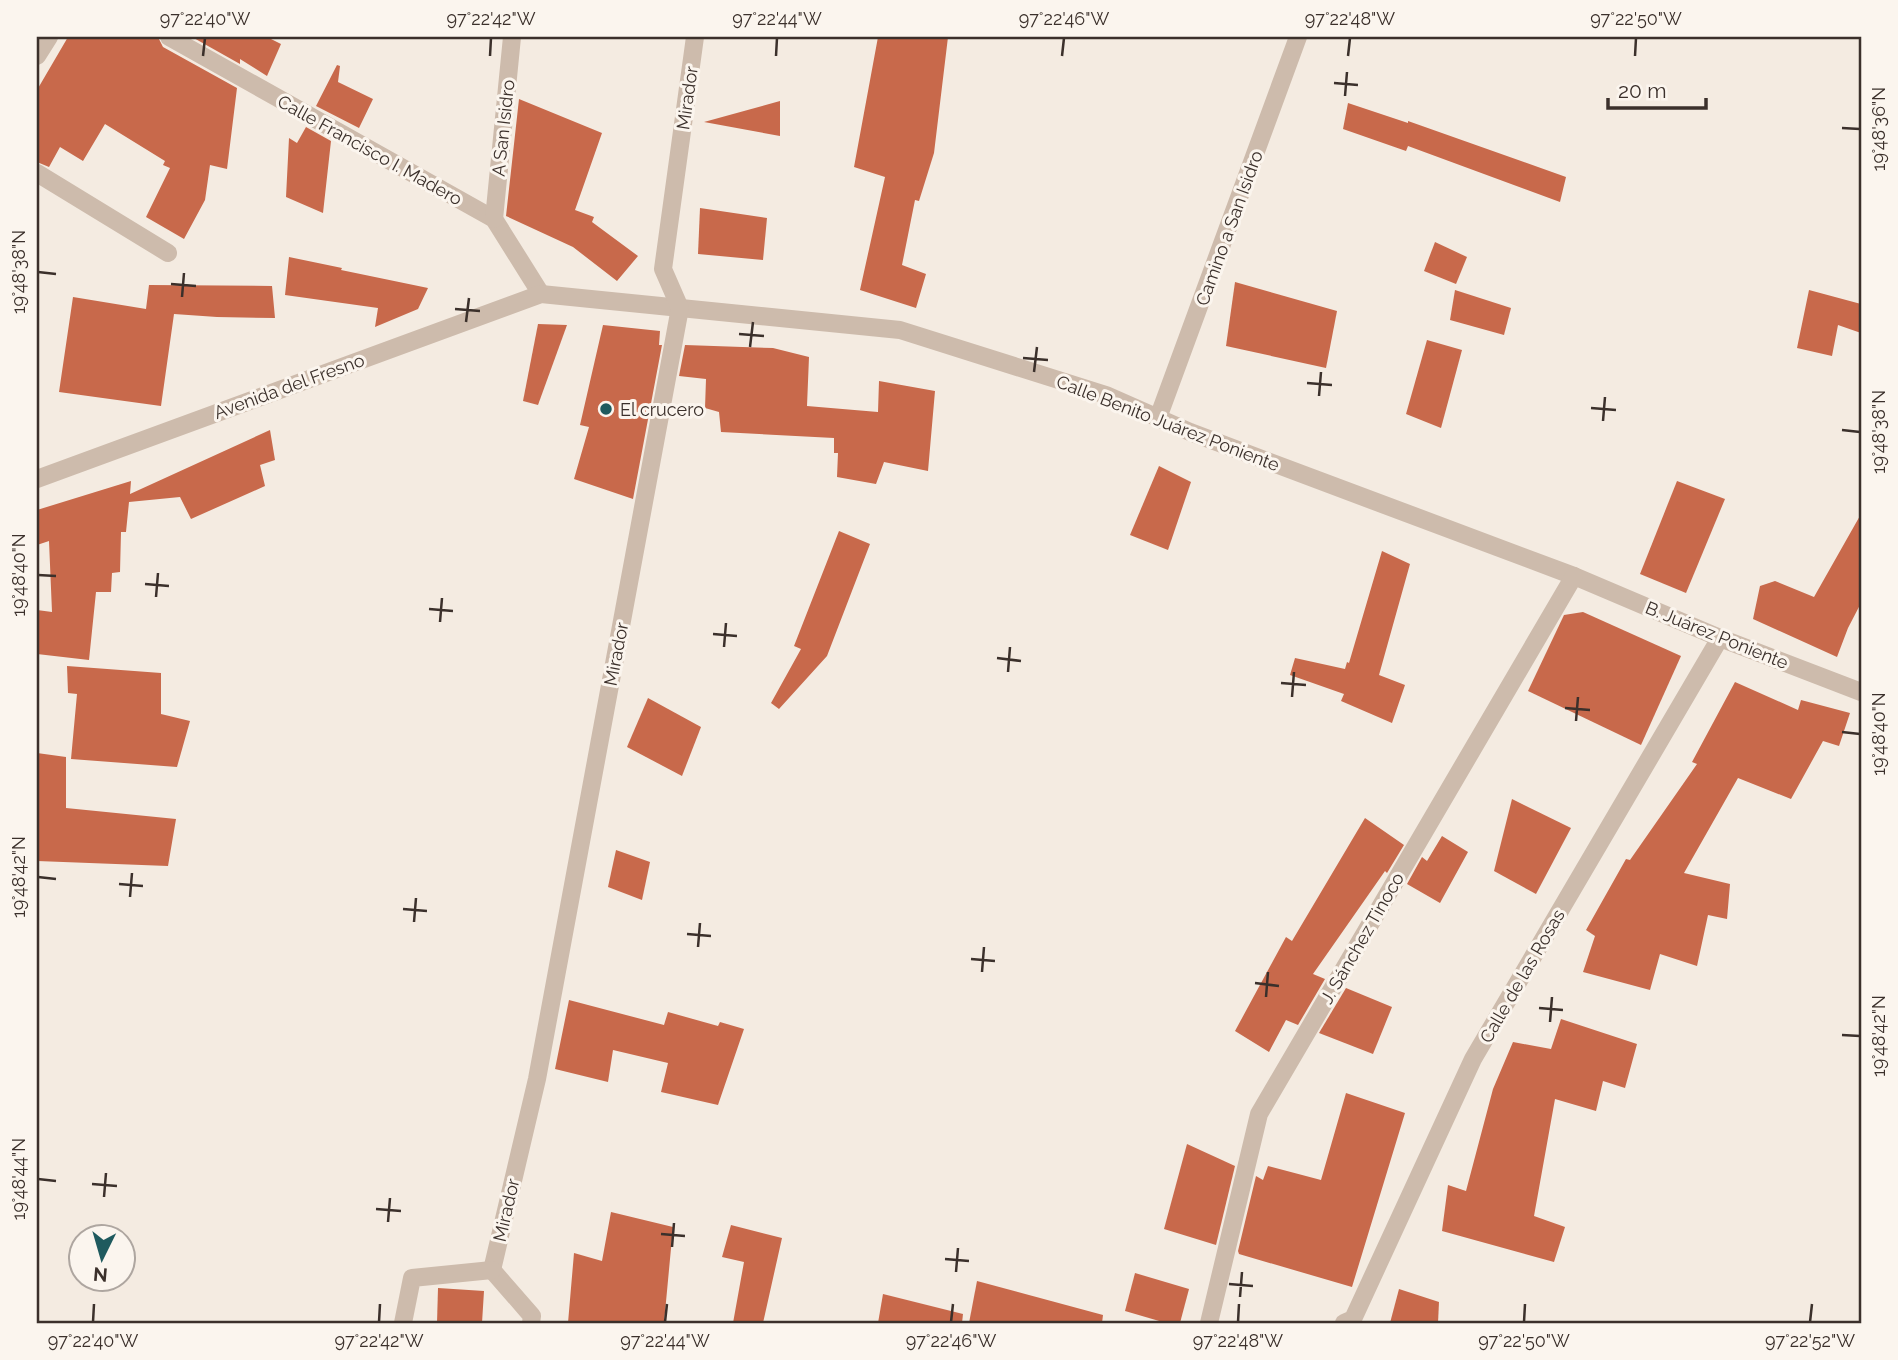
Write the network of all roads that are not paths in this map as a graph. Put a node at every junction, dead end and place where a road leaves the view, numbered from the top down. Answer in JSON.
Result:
{"nodes":[{"id":1,"x":48,"y":37,"type":"edge"},
{"id":2,"x":169,"y":37,"type":"edge"},
{"id":3,"x":512,"y":37,"type":"edge"},
{"id":4,"x":695,"y":37,"type":"edge"},
{"id":5,"x":1297,"y":37,"type":"edge"},
{"id":6,"x":37,"y":56,"type":"edge"},
{"id":7,"x":37,"y":173,"type":"edge"},
{"id":8,"x":494,"y":219,"type":"junction"},
{"id":9,"x":168,"y":253,"type":"dead end"},
{"id":10,"x":541,"y":293,"type":"junction"},
{"id":11,"x":680,"y":308,"type":"junction"},
{"id":12,"x":1158,"y":418,"type":"junction"},
{"id":13,"x":37,"y":479,"type":"edge"},
{"id":14,"x":1574,"y":576,"type":"junction"},
{"id":15,"x":1720,"y":638,"type":"junction"},
{"id":16,"x":1861,"y":692,"type":"edge"},
{"id":17,"x":492,"y":1270,"type":"junction"},
{"id":18,"x":403,"y":1323,"type":"edge"},
{"id":19,"x":531,"y":1323,"type":"edge"},
{"id":20,"x":1209,"y":1323,"type":"edge"},
{"id":21,"x":1344,"y":1323,"type":"edge"}],
"edges":[{"from":1,"to":6,"type":"street"},
{"from":2,"to":8,"type":"street","name":"Calle Francisco I. Madero"},
{"from":3,"to":8,"type":"street","name":"A San Isidro"},
{"from":4,"to":11,"type":"street","name":"Mirador"},
{"from":5,"to":12,"type":"street","name":"Camino a San Isidro"},
{"from":7,"to":9,"type":"street"},
{"from":8,"to":10,"type":"street","name":"Calle Francisco I. Madero"},
{"from":10,"to":11,"type":"street","name":"Calle Benito Juárez Poniente"},
{"from":10,"to":13,"type":"street","name":"Avenida del Fresno"},
{"from":11,"to":12,"type":"street","name":"Calle Benito Juárez Poniente"},
{"from":11,"to":17,"type":"street","name":"Mirador"},
{"from":12,"to":14,"type":"street","name":"Calle Benito Juárez Poniente"},
{"from":14,"to":15,"type":"street","name":"B. Juárez Poniente"},
{"from":14,"to":20,"type":"street","name":"J. Sánchez Tinoco"},
{"from":15,"to":16,"type":"street","name":"B. Juárez Poniente"},
{"from":15,"to":21,"type":"street","name":"Calle de las Rosas"},
{"from":17,"to":18,"type":"street"},
{"from":17,"to":19,"type":"street"}]}
